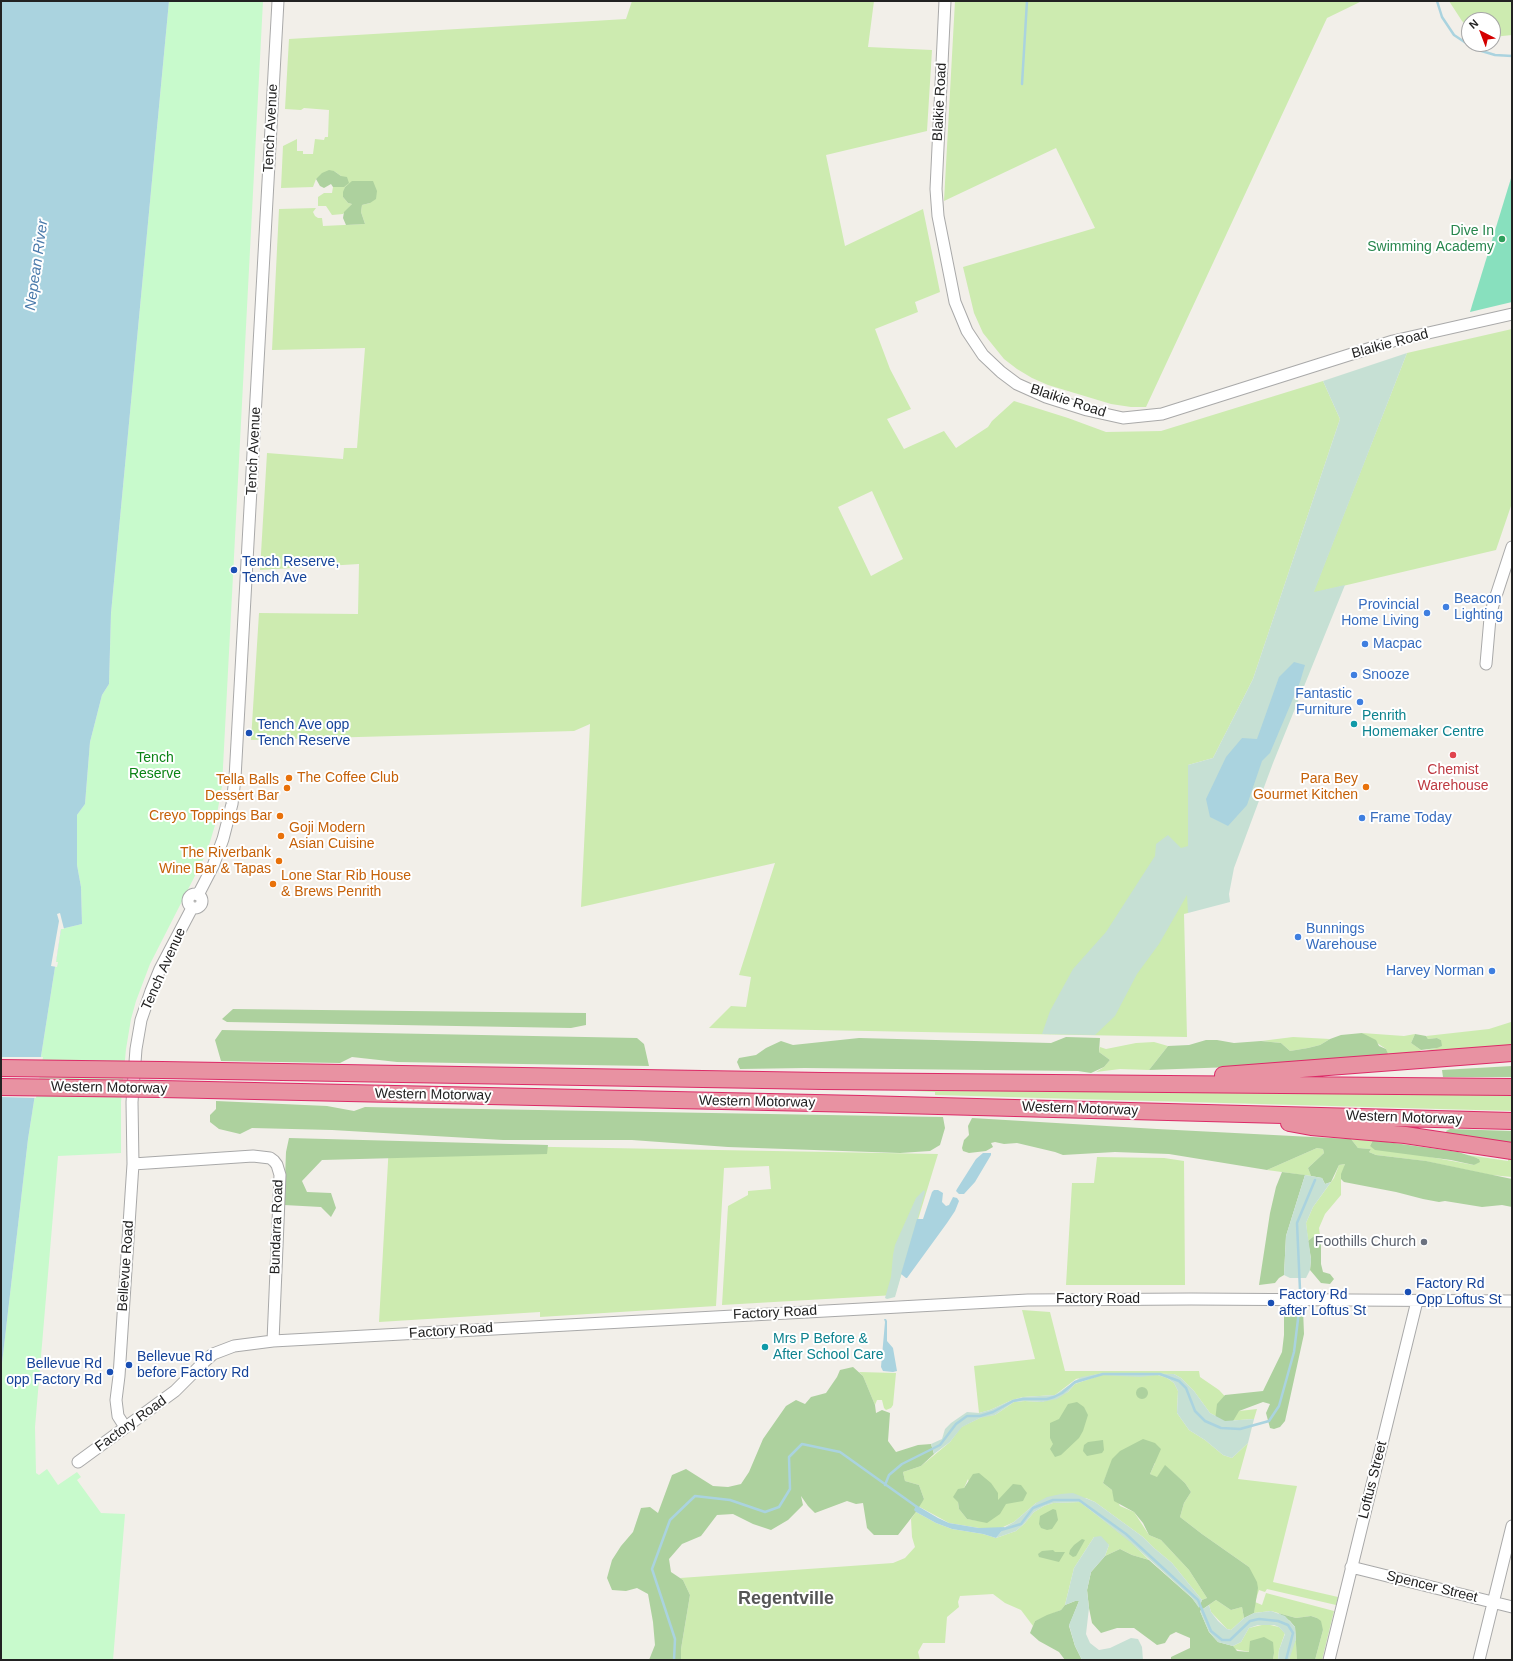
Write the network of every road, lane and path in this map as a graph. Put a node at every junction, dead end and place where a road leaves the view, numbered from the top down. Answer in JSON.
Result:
{"nodes":[{"id":1,"x":278,"y":1,"type":"edge"},
{"id":2,"x":945,"y":1,"type":"edge"},
{"id":3,"x":1512,"y":314,"type":"edge"},
{"id":4,"x":1512,"y":547,"type":"edge"},
{"id":5,"x":1486,"y":664,"type":"dead end"},
{"id":6,"x":1512,"y":1053,"type":"edge"},
{"id":7,"x":1,"y":1068,"type":"edge"},
{"id":8,"x":1148,"y":1084,"type":"junction"},
{"id":9,"x":1,"y":1087,"type":"edge"},
{"id":10,"x":1512,"y":1087,"type":"edge"},
{"id":11,"x":132,"y":1102,"type":"joint"},
{"id":12,"x":1242,"y":1114,"type":"junction"},
{"id":13,"x":1512,"y":1121,"type":"edge"},
{"id":14,"x":1512,"y":1151,"type":"edge"},
{"id":15,"x":133,"y":1164,"type":"junction"},
{"id":16,"x":1417,"y":1301,"type":"junction"},
{"id":17,"x":1512,"y":1301,"type":"edge"},
{"id":18,"x":273,"y":1341,"type":"junction"},
{"id":19,"x":125,"y":1427,"type":"junction"},
{"id":20,"x":78,"y":1462,"type":"dead end"},
{"id":21,"x":1512,"y":1526,"type":"edge"},
{"id":22,"x":1352,"y":1567,"type":"junction"},
{"id":23,"x":1493,"y":1602,"type":"junction"},
{"id":24,"x":1512,"y":1607,"type":"edge"},
{"id":25,"x":1329,"y":1660,"type":"edge"},
{"id":26,"x":1479,"y":1660,"type":"edge"}],
"edges":[{"from":1,"to":11,"type":"street","name":"Tench Avenue"},
{"from":2,"to":3,"type":"street","name":"Blaikie Road"},
{"from":4,"to":5,"type":"street"},
{"from":6,"to":8,"type":"highway"},
{"from":7,"to":8,"type":"highway","name":"Western Motorway","bridge":true},
{"from":8,"to":10,"type":"highway","name":"Western Motorway"},
{"from":9,"to":12,"type":"highway","name":"Western Motorway","bridge":true},
{"from":11,"to":15,"type":"street","name":"Bellevue Road"},
{"from":12,"to":13,"type":"highway","name":"Western Motorway"},
{"from":12,"to":14,"type":"highway"},
{"from":15,"to":18,"type":"street","name":"Bundarra Road"},
{"from":15,"to":19,"type":"street","name":"Bellevue Road"},
{"from":16,"to":17,"type":"street","name":"Factory Road"},
{"from":16,"to":18,"type":"street","name":"Factory Road"},
{"from":16,"to":22,"type":"street","name":"Loftus Street"},
{"from":18,"to":19,"type":"street","name":"Factory Road"},
{"from":19,"to":20,"type":"street","name":"Factory Road"},
{"from":21,"to":23,"type":"street"},
{"from":22,"to":23,"type":"street","name":"Spencer Street"},
{"from":22,"to":25,"type":"street","name":"Loftus Street"},
{"from":23,"to":24,"type":"street","name":"Spencer Street"},
{"from":23,"to":26,"type":"street"}]}
